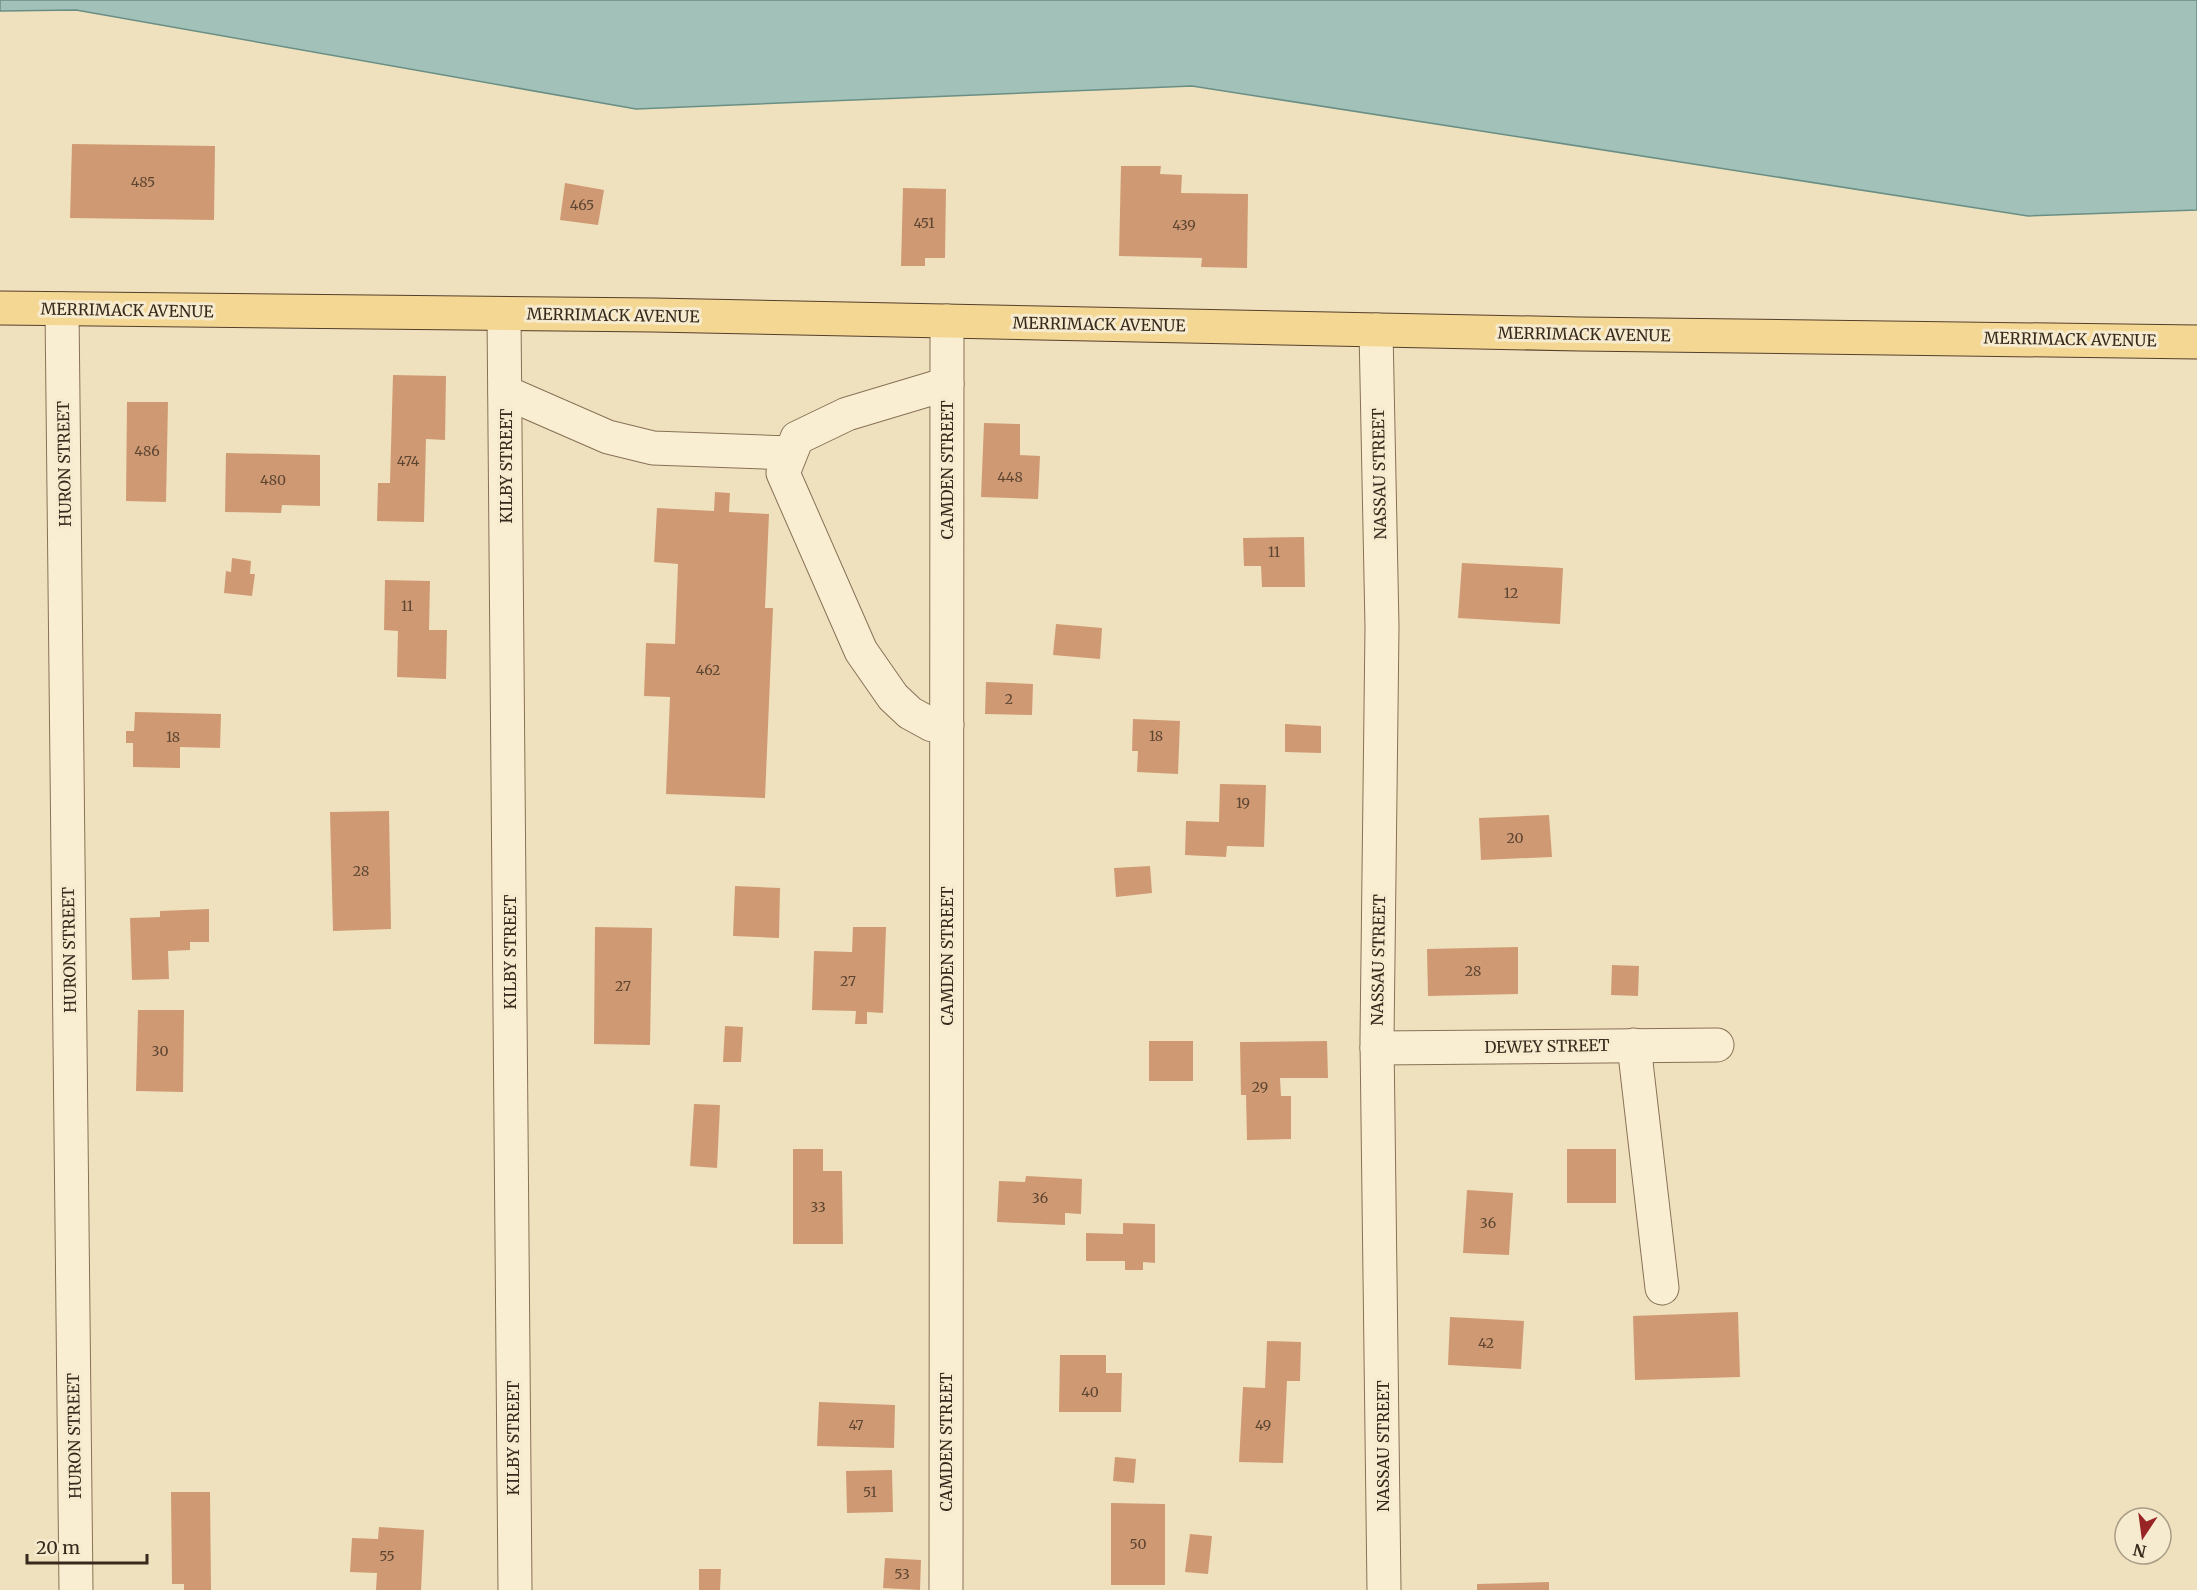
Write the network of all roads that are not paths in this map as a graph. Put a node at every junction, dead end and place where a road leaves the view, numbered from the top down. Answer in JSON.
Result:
{"nodes":[{"id":1,"x":0,"y":308,"type":"edge"},
{"id":2,"x":62,"y":309,"type":"junction"},
{"id":3,"x":504,"y":314,"type":"junction"},
{"id":4,"x":947,"y":321,"type":"junction"},
{"id":5,"x":1376,"y":330,"type":"junction"},
{"id":6,"x":2197,"y":342,"type":"edge"},
{"id":7,"x":947,"y":384,"type":"junction"},
{"id":8,"x":505,"y":392,"type":"junction"},
{"id":9,"x":789,"y":453,"type":"junction"},
{"id":10,"x":947,"y":725,"type":"junction"},
{"id":11,"x":1717,"y":1045,"type":"dead end"},
{"id":12,"x":1634,"y":1046,"type":"junction"},
{"id":13,"x":1377,"y":1048,"type":"junction"},
{"id":14,"x":1662,"y":1288,"type":"dead end"},
{"id":15,"x":76,"y":1590,"type":"edge"},
{"id":16,"x":515,"y":1590,"type":"edge"},
{"id":17,"x":946,"y":1590,"type":"edge"},
{"id":18,"x":1384,"y":1590,"type":"edge"}],
"edges":[{"from":1,"to":2,"type":"main road","name":"MERRIMACK AVENUE"},
{"from":2,"to":3,"type":"main road","name":"MERRIMACK AVENUE"},
{"from":2,"to":15,"type":"street","name":"HURON STREET"},
{"from":3,"to":4,"type":"main road","name":"MERRIMACK AVENUE"},
{"from":3,"to":8,"type":"street","name":"KILBY STREET"},
{"from":4,"to":5,"type":"main road","name":"MERRIMACK AVENUE"},
{"from":4,"to":7,"type":"street","name":"CAMDEN STREET"},
{"from":5,"to":6,"type":"main road","name":"MERRIMACK AVENUE"},
{"from":5,"to":13,"type":"street","name":"NASSAU STREET"},
{"from":7,"to":9,"type":"street"},
{"from":7,"to":10,"type":"street","name":"CAMDEN STREET"},
{"from":8,"to":9,"type":"street"},
{"from":8,"to":16,"type":"street","name":"KILBY STREET"},
{"from":9,"to":10,"type":"street"},
{"from":10,"to":17,"type":"street","name":"CAMDEN STREET"},
{"from":11,"to":12,"type":"street","name":"DEWEY STREET"},
{"from":12,"to":13,"type":"street","name":"DEWEY STREET"},
{"from":12,"to":14,"type":"street"},
{"from":13,"to":18,"type":"street","name":"NASSAU STREET"}]}
